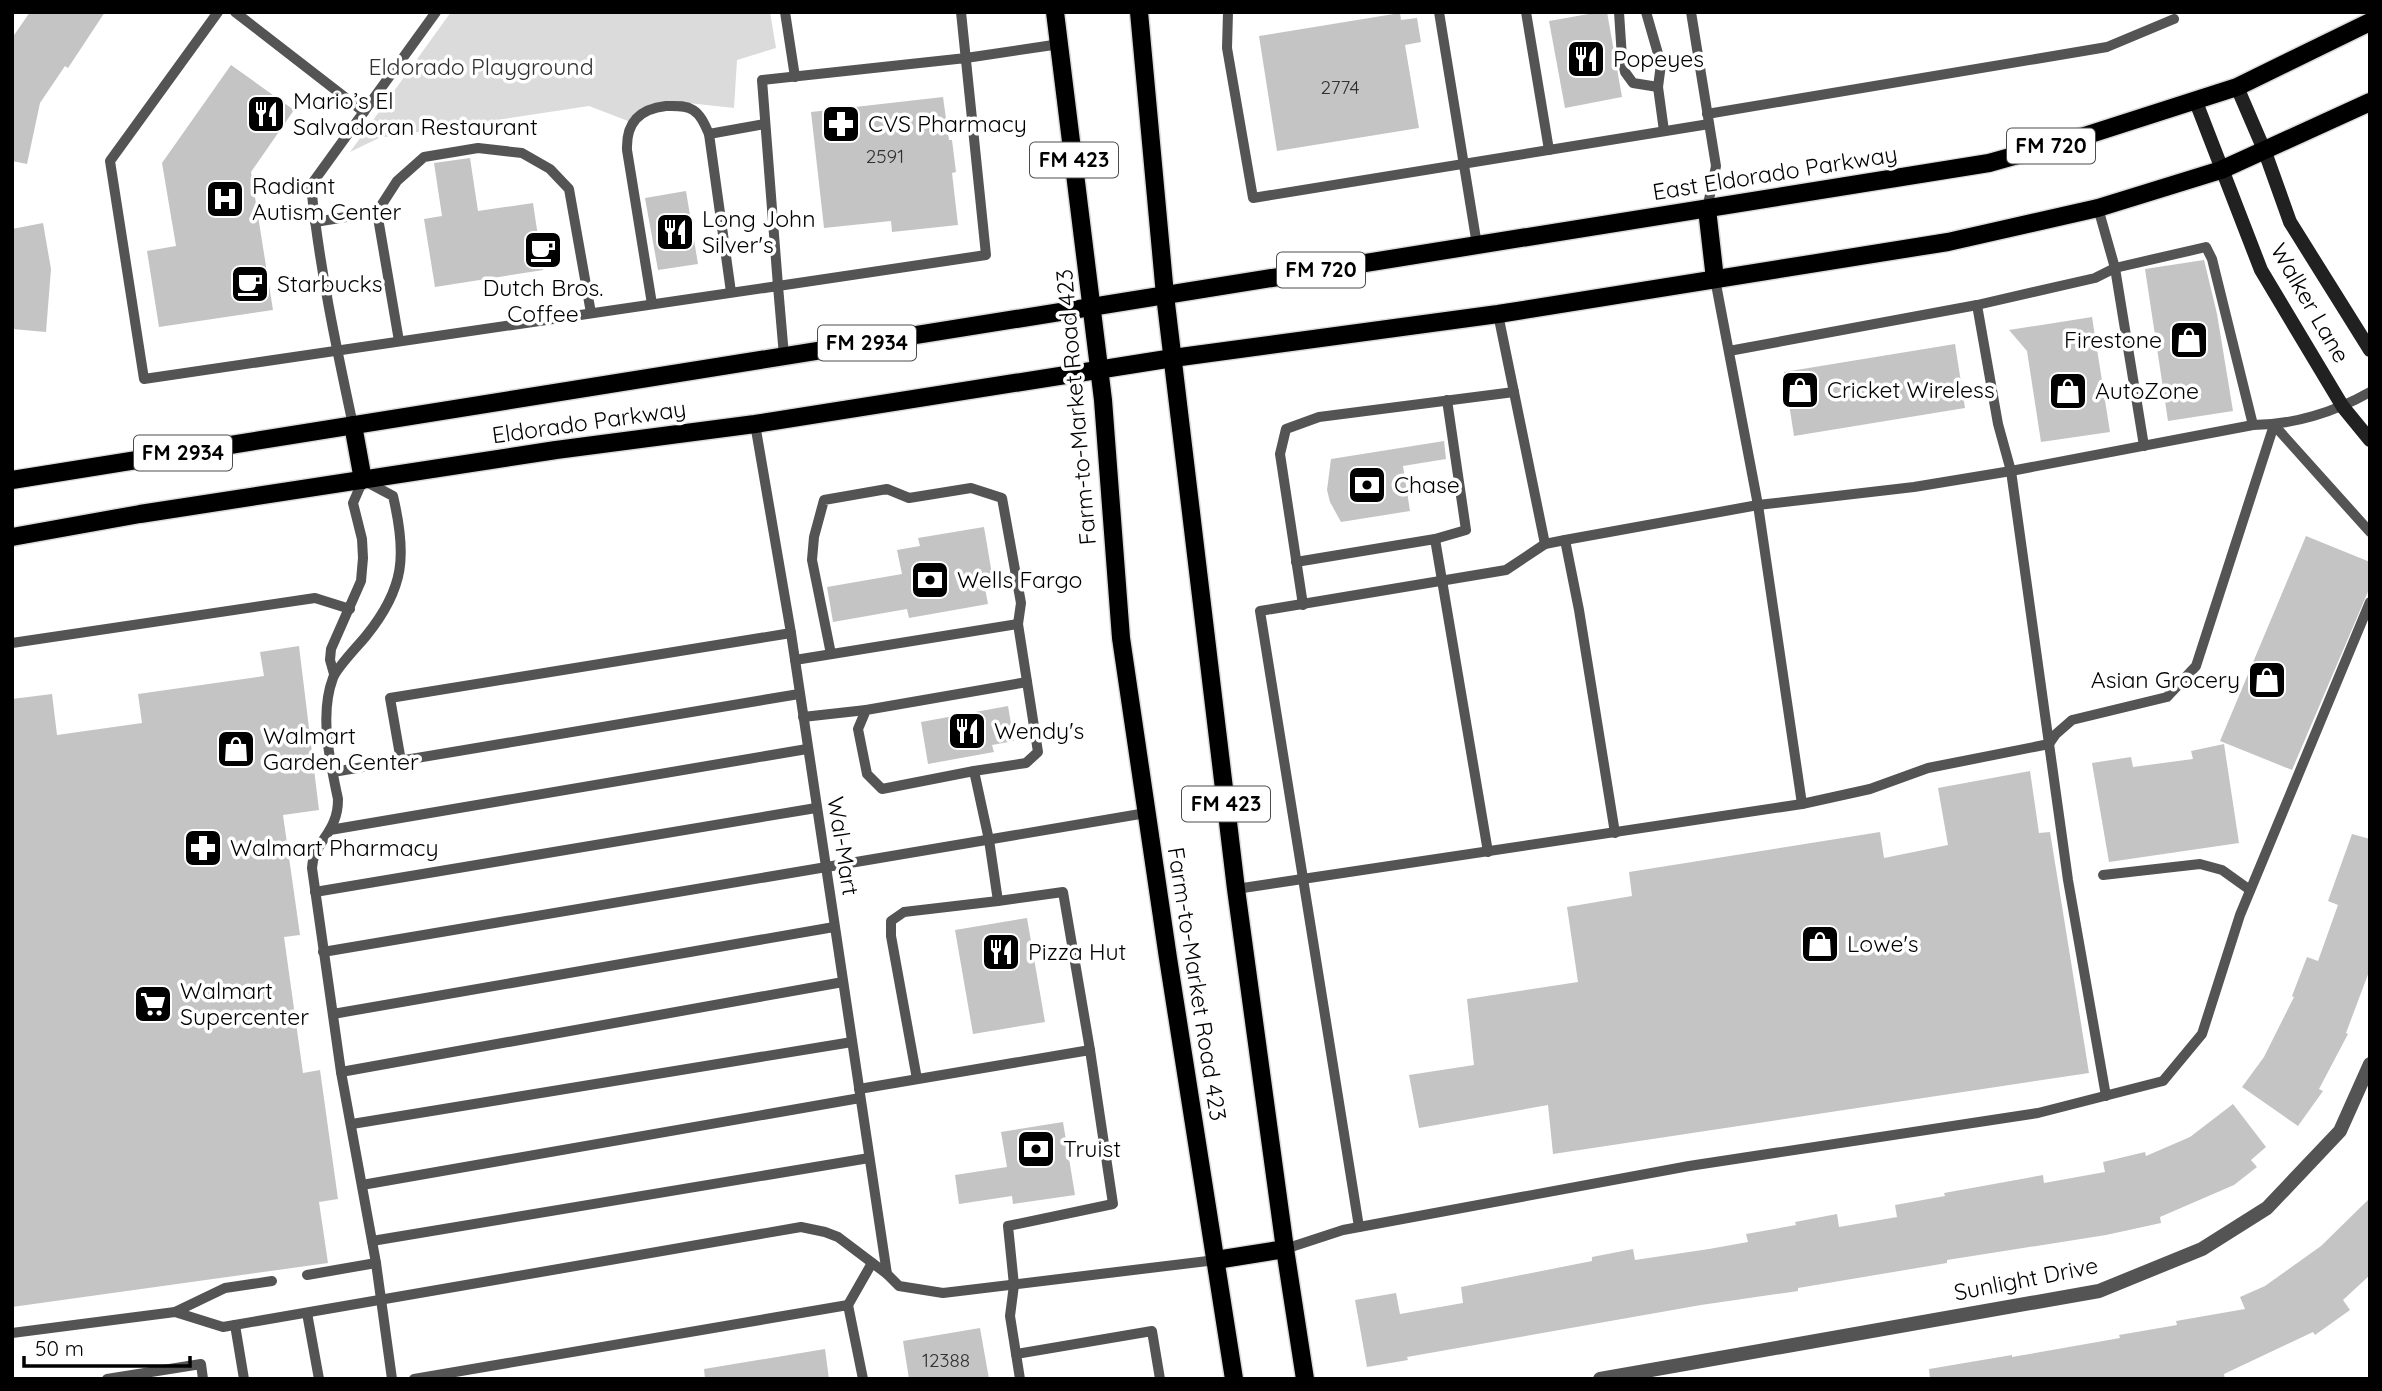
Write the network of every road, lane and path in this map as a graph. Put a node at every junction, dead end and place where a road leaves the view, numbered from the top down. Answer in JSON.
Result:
{"nodes":[{"id":1,"x":218,"y":12,"type":"edge"},
{"id":2,"x":235,"y":12,"type":"edge"},
{"id":3,"x":436,"y":12,"type":"edge"},
{"id":4,"x":785,"y":12,"type":"edge"},
{"id":5,"x":961,"y":12,"type":"edge"},
{"id":6,"x":1055,"y":12,"type":"edge"},
{"id":7,"x":1139,"y":12,"type":"edge"},
{"id":8,"x":1228,"y":12,"type":"edge"},
{"id":9,"x":1439,"y":12,"type":"edge"},
{"id":10,"x":1526,"y":12,"type":"edge"},
{"id":11,"x":1619,"y":12,"type":"edge"},
{"id":12,"x":1646,"y":12,"type":"edge"},
{"id":13,"x":1691,"y":12,"type":"edge"},
{"id":14,"x":2174,"y":19,"type":"dead end"},
{"id":15,"x":2370,"y":22,"type":"edge"},
{"id":16,"x":1060,"y":44,"type":"junction"},
{"id":17,"x":966,"y":58,"type":"junction"},
{"id":18,"x":795,"y":77,"type":"junction"},
{"id":19,"x":1658,"y":87,"type":"junction"},
{"id":20,"x":2237,"y":87,"type":"junction"},
{"id":21,"x":2196,"y":102,"type":"junction"},
{"id":22,"x":2370,"y":102,"type":"edge"},
{"id":23,"x":364,"y":112,"type":"junction"},
{"id":24,"x":1708,"y":119,"type":"junction"},
{"id":25,"x":765,"y":124,"type":"junction"},
{"id":26,"x":1664,"y":131,"type":"junction"},
{"id":27,"x":709,"y":134,"type":"junction"},
{"id":28,"x":1549,"y":150,"type":"junction"},
{"id":29,"x":2265,"y":152,"type":"junction"},
{"id":30,"x":1463,"y":163,"type":"junction"},
{"id":31,"x":2221,"y":170,"type":"junction"},
{"id":32,"x":2098,"y":208,"type":"junction"},
{"id":33,"x":1707,"y":209,"type":"junction"},
{"id":34,"x":377,"y":212,"type":"junction"},
{"id":35,"x":315,"y":222,"type":"junction"},
{"id":36,"x":1477,"y":245,"type":"junction"},
{"id":37,"x":2115,"y":268,"type":"junction"},
{"id":38,"x":1715,"y":279,"type":"junction"},
{"id":39,"x":778,"y":286,"type":"junction"},
{"id":40,"x":731,"y":292,"type":"junction"},
{"id":41,"x":1165,"y":295,"type":"junction"},
{"id":42,"x":652,"y":304,"type":"junction"},
{"id":43,"x":1977,"y":305,"type":"junction"},
{"id":44,"x":1093,"y":307,"type":"junction"},
{"id":45,"x":591,"y":313,"type":"junction"},
{"id":46,"x":1498,"y":314,"type":"junction"},
{"id":47,"x":399,"y":341,"type":"junction"},
{"id":48,"x":2370,"y":350,"type":"edge"},
{"id":49,"x":337,"y":351,"type":"junction"},
{"id":50,"x":1729,"y":351,"type":"junction"},
{"id":51,"x":783,"y":356,"type":"junction"},
{"id":52,"x":1173,"y":358,"type":"junction"},
{"id":53,"x":1099,"y":370,"type":"junction"},
{"id":54,"x":2370,"y":391,"type":"edge"},
{"id":55,"x":1514,"y":392,"type":"junction"},
{"id":56,"x":1447,"y":400,"type":"junction"},
{"id":57,"x":2343,"y":407,"type":"junction"},
{"id":58,"x":755,"y":424,"type":"junction"},
{"id":59,"x":353,"y":425,"type":"junction"},
{"id":60,"x":2253,"y":425,"type":"junction"},
{"id":61,"x":2274,"y":425,"type":"junction"},
{"id":62,"x":2370,"y":440,"type":"edge"},
{"id":63,"x":2144,"y":446,"type":"junction"},
{"id":64,"x":2011,"y":471,"type":"junction"},
{"id":65,"x":12,"y":480,"type":"edge"},
{"id":66,"x":363,"y":480,"type":"junction"},
{"id":67,"x":1758,"y":505,"type":"junction"},
{"id":68,"x":2370,"y":533,"type":"edge"},
{"id":69,"x":12,"y":537,"type":"edge"},
{"id":70,"x":1435,"y":539,"type":"junction"},
{"id":71,"x":1565,"y":540,"type":"junction"},
{"id":72,"x":1545,"y":544,"type":"junction"},
{"id":73,"x":1296,"y":562,"type":"junction"},
{"id":74,"x":1443,"y":580,"type":"junction"},
{"id":75,"x":2370,"y":602,"type":"edge"},
{"id":76,"x":1303,"y":605,"type":"junction"},
{"id":77,"x":350,"y":609,"type":"junction"},
{"id":78,"x":1018,"y":624,"type":"junction"},
{"id":79,"x":791,"y":633,"type":"junction"},
{"id":80,"x":12,"y":643,"type":"edge"},
{"id":81,"x":831,"y":654,"type":"junction"},
{"id":82,"x":794,"y":660,"type":"junction"},
{"id":83,"x":334,"y":674,"type":"junction"},
{"id":84,"x":1027,"y":682,"type":"junction"},
{"id":85,"x":799,"y":694,"type":"junction"},
{"id":86,"x":866,"y":710,"type":"junction"},
{"id":87,"x":803,"y":717,"type":"junction"},
{"id":88,"x":2049,"y":744,"type":"junction"},
{"id":89,"x":807,"y":750,"type":"junction"},
{"id":90,"x":401,"y":761,"type":"junction"},
{"id":91,"x":974,"y":771,"type":"junction"},
{"id":92,"x":333,"y":772,"type":"junction"},
{"id":93,"x":1802,"y":804,"type":"junction"},
{"id":94,"x":816,"y":808,"type":"junction"},
{"id":95,"x":1146,"y":813,"type":"junction"},
{"id":96,"x":330,"y":830,"type":"junction"},
{"id":97,"x":1615,"y":833,"type":"junction"},
{"id":98,"x":989,"y":840,"type":"junction"},
{"id":99,"x":1488,"y":852,"type":"junction"},
{"id":100,"x":825,"y":866,"type":"junction"},
{"id":101,"x":2103,"y":875,"type":"dead end"},
{"id":102,"x":1302,"y":879,"type":"junction"},
{"id":103,"x":1236,"y":888,"type":"junction"},
{"id":104,"x":2250,"y":890,"type":"junction"},
{"id":105,"x":315,"y":892,"type":"junction"},
{"id":106,"x":998,"y":901,"type":"junction"},
{"id":107,"x":834,"y":927,"type":"junction"},
{"id":108,"x":323,"y":952,"type":"junction"},
{"id":109,"x":843,"y":982,"type":"junction"},
{"id":110,"x":333,"y":1014,"type":"junction"},
{"id":111,"x":852,"y":1042,"type":"junction"},
{"id":112,"x":1090,"y":1050,"type":"junction"},
{"id":113,"x":2370,"y":1064,"type":"edge"},
{"id":114,"x":341,"y":1072,"type":"junction"},
{"id":115,"x":917,"y":1079,"type":"junction"},
{"id":116,"x":860,"y":1093,"type":"junction"},
{"id":117,"x":2105,"y":1096,"type":"junction"},
{"id":118,"x":352,"y":1124,"type":"junction"},
{"id":119,"x":869,"y":1157,"type":"junction"},
{"id":120,"x":362,"y":1185,"type":"junction"},
{"id":121,"x":1359,"y":1227,"type":"junction"},
{"id":122,"x":372,"y":1241,"type":"junction"},
{"id":123,"x":1284,"y":1249,"type":"junction"},
{"id":124,"x":1216,"y":1260,"type":"junction"},
{"id":125,"x":872,"y":1263,"type":"junction"},
{"id":126,"x":376,"y":1264,"type":"junction"},
{"id":127,"x":887,"y":1274,"type":"junction"},
{"id":128,"x":307,"y":1275,"type":"dead end"},
{"id":129,"x":272,"y":1281,"type":"dead end"},
{"id":130,"x":1014,"y":1285,"type":"junction"},
{"id":131,"x":382,"y":1301,"type":"junction"},
{"id":132,"x":848,"y":1305,"type":"junction"},
{"id":133,"x":174,"y":1312,"type":"junction"},
{"id":134,"x":307,"y":1313,"type":"junction"},
{"id":135,"x":235,"y":1325,"type":"junction"},
{"id":136,"x":12,"y":1333,"type":"edge"},
{"id":137,"x":1016,"y":1354,"type":"junction"},
{"id":138,"x":107,"y":1379,"type":"edge"},
{"id":139,"x":204,"y":1379,"type":"edge"},
{"id":140,"x":244,"y":1379,"type":"edge"},
{"id":141,"x":319,"y":1379,"type":"edge"},
{"id":142,"x":392,"y":1379,"type":"edge"},
{"id":143,"x":414,"y":1379,"type":"edge"},
{"id":144,"x":863,"y":1379,"type":"edge"},
{"id":145,"x":1020,"y":1379,"type":"edge"},
{"id":146,"x":1160,"y":1379,"type":"edge"},
{"id":147,"x":1234,"y":1379,"type":"edge"},
{"id":148,"x":1305,"y":1379,"type":"edge"},
{"id":149,"x":1600,"y":1379,"type":"edge"}],
"edges":[{"from":1,"to":49,"type":"lane"},
{"from":2,"to":23,"type":"lane"},
{"from":3,"to":23,"type":"lane"},
{"from":4,"to":18,"type":"lane"},
{"from":5,"to":17,"type":"lane"},
{"from":6,"to":16,"type":"main road","name":"Farm-to-Market Road 423","number":"FM 423"},
{"from":7,"to":41,"type":"main road","number":"FM 423"},
{"from":8,"to":30,"type":"lane"},
{"from":9,"to":30,"type":"lane"},
{"from":10,"to":28,"type":"lane"},
{"from":11,"to":19,"type":"lane"},
{"from":12,"to":19,"type":"lane"},
{"from":13,"to":24,"type":"lane"},
{"from":14,"to":24,"type":"lane"},
{"from":15,"to":20,"type":"main road","name":"East Eldorado Parkway","number":"FM 720"},
{"from":16,"to":17,"type":"lane"},
{"from":16,"to":44,"type":"main road","name":"Farm-to-Market Road 423","number":"FM 423"},
{"from":17,"to":18,"type":"lane"},
{"from":17,"to":39,"type":"lane"},
{"from":18,"to":25,"type":"lane"},
{"from":19,"to":26,"type":"lane"},
{"from":20,"to":21,"type":"main road","name":"East Eldorado Parkway","number":"FM 720"},
{"from":20,"to":29,"type":"street","name":"Walker Lane"},
{"from":21,"to":31,"type":"street","name":"Walker Lane"},
{"from":21,"to":33,"type":"main road","name":"East Eldorado Parkway","number":"FM 720"},
{"from":22,"to":29,"type":"main road"},
{"from":23,"to":35,"type":"lane"},
{"from":24,"to":26,"type":"lane"},
{"from":24,"to":33,"type":"lane"},
{"from":25,"to":27,"type":"lane"},
{"from":25,"to":39,"type":"lane"},
{"from":26,"to":28,"type":"lane"},
{"from":27,"to":40,"type":"lane"},
{"from":27,"to":42,"type":"lane"},
{"from":28,"to":30,"type":"lane"},
{"from":29,"to":31,"type":"main road"},
{"from":29,"to":48,"type":"street","name":"Walker Lane"},
{"from":30,"to":36,"type":"lane"},
{"from":31,"to":32,"type":"main road"},
{"from":31,"to":57,"type":"street","name":"Walker Lane"},
{"from":32,"to":37,"type":"lane"},
{"from":32,"to":38,"type":"main road"},
{"from":33,"to":36,"type":"main road","name":"East Eldorado Parkway","number":"FM 720"},
{"from":33,"to":38,"type":"main road"},
{"from":34,"to":35,"type":"lane"},
{"from":34,"to":45,"type":"lane"},
{"from":34,"to":47,"type":"lane"},
{"from":35,"to":49,"type":"lane"},
{"from":36,"to":41,"type":"main road","name":"East Eldorado Parkway","number":"FM 720"},
{"from":37,"to":43,"type":"lane"},
{"from":37,"to":60,"type":"lane"},
{"from":37,"to":63,"type":"lane"},
{"from":38,"to":46,"type":"main road"},
{"from":38,"to":50,"type":"lane"},
{"from":39,"to":40,"type":"lane"},
{"from":39,"to":51,"type":"lane"},
{"from":40,"to":42,"type":"lane"},
{"from":41,"to":44,"type":"main road","name":"Eldorado Parkway","number":"FM 2934"},
{"from":41,"to":52,"type":"main road","number":"FM 423"},
{"from":42,"to":45,"type":"lane"},
{"from":43,"to":50,"type":"lane"},
{"from":43,"to":64,"type":"lane"},
{"from":44,"to":51,"type":"main road","name":"Eldorado Parkway","number":"FM 2934"},
{"from":44,"to":53,"type":"main road","name":"Farm-to-Market Road 423","number":"FM 423"},
{"from":45,"to":47,"type":"lane"},
{"from":46,"to":52,"type":"main road"},
{"from":46,"to":55,"type":"lane"},
{"from":47,"to":49,"type":"lane"},
{"from":49,"to":59,"type":"lane"},
{"from":50,"to":67,"type":"lane"},
{"from":51,"to":59,"type":"main road","name":"Eldorado Parkway","number":"FM 2934"},
{"from":52,"to":53,"type":"main road","name":"Eldorado Parkway","number":"FM 2934"},
{"from":52,"to":103,"type":"main road","number":"FM 423"},
{"from":53,"to":58,"type":"main road","name":"Eldorado Parkway","number":"FM 2934"},
{"from":53,"to":95,"type":"main road","name":"Farm-to-Market Road 423","number":"FM 423"},
{"from":54,"to":57,"type":"lane"},
{"from":55,"to":56,"type":"lane"},
{"from":55,"to":72,"type":"lane"},
{"from":56,"to":70,"type":"lane"},
{"from":56,"to":73,"type":"lane"},
{"from":57,"to":61,"type":"lane"},
{"from":57,"to":62,"type":"street","name":"Walker Lane"},
{"from":58,"to":66,"type":"main road","name":"Eldorado Parkway","number":"FM 2934"},
{"from":58,"to":79,"type":"lane","name":"Wal-Mart"},
{"from":59,"to":65,"type":"main road","name":"Eldorado Parkway","number":"FM 2934"},
{"from":59,"to":66,"type":"main road"},
{"from":60,"to":61,"type":"lane"},
{"from":60,"to":63,"type":"lane"},
{"from":61,"to":68,"type":"lane"},
{"from":61,"to":88,"type":"lane"},
{"from":63,"to":64,"type":"lane"},
{"from":64,"to":67,"type":"lane"},
{"from":64,"to":88,"type":"lane"},
{"from":66,"to":69,"type":"main road","name":"Eldorado Parkway","number":"FM 2934"},
{"from":66,"to":77,"type":"lane"},
{"from":66,"to":83,"type":"lane"},
{"from":67,"to":71,"type":"lane"},
{"from":67,"to":93,"type":"lane"},
{"from":70,"to":73,"type":"lane"},
{"from":70,"to":74,"type":"lane"},
{"from":71,"to":72,"type":"lane"},
{"from":71,"to":97,"type":"lane"},
{"from":72,"to":74,"type":"lane"},
{"from":73,"to":76,"type":"lane"},
{"from":74,"to":76,"type":"lane"},
{"from":74,"to":99,"type":"lane"},
{"from":75,"to":104,"type":"lane"},
{"from":76,"to":102,"type":"lane"},
{"from":77,"to":80,"type":"lane"},
{"from":77,"to":83,"type":"lane"},
{"from":78,"to":81,"type":"lane"},
{"from":78,"to":81,"type":"lane"},
{"from":78,"to":84,"type":"lane"},
{"from":79,"to":82,"type":"lane","name":"Wal-Mart"},
{"from":79,"to":90,"type":"lane"},
{"from":81,"to":82,"type":"lane"},
{"from":82,"to":85,"type":"lane","name":"Wal-Mart"},
{"from":83,"to":92,"type":"lane"},
{"from":84,"to":86,"type":"lane"},
{"from":84,"to":91,"type":"lane"},
{"from":85,"to":87,"type":"lane","name":"Wal-Mart"},
{"from":85,"to":90,"type":"lane"},
{"from":86,"to":87,"type":"lane"},
{"from":86,"to":91,"type":"lane"},
{"from":87,"to":89,"type":"lane","name":"Wal-Mart"},
{"from":88,"to":93,"type":"lane"},
{"from":88,"to":117,"type":"lane"},
{"from":89,"to":94,"type":"lane","name":"Wal-Mart"},
{"from":89,"to":96,"type":"lane"},
{"from":90,"to":92,"type":"lane"},
{"from":91,"to":98,"type":"lane"},
{"from":92,"to":96,"type":"lane"},
{"from":93,"to":97,"type":"lane"},
{"from":94,"to":100,"type":"lane","name":"Wal-Mart"},
{"from":94,"to":105,"type":"lane"},
{"from":95,"to":98,"type":"lane"},
{"from":95,"to":124,"type":"main road","name":"Farm-to-Market Road 423","number":"FM 423"},
{"from":96,"to":105,"type":"lane"},
{"from":97,"to":99,"type":"lane"},
{"from":98,"to":100,"type":"lane"},
{"from":98,"to":106,"type":"lane"},
{"from":99,"to":102,"type":"lane"},
{"from":100,"to":107,"type":"lane","name":"Wal-Mart"},
{"from":100,"to":108,"type":"lane"},
{"from":101,"to":104,"type":"lane"},
{"from":102,"to":103,"type":"lane"},
{"from":102,"to":121,"type":"lane"},
{"from":103,"to":123,"type":"main road","number":"FM 423"},
{"from":104,"to":117,"type":"lane"},
{"from":105,"to":108,"type":"lane"},
{"from":106,"to":112,"type":"lane"},
{"from":106,"to":115,"type":"lane"},
{"from":107,"to":109,"type":"lane","name":"Wal-Mart"},
{"from":107,"to":110,"type":"lane"},
{"from":108,"to":110,"type":"lane"},
{"from":109,"to":111,"type":"lane","name":"Wal-Mart"},
{"from":109,"to":114,"type":"lane"},
{"from":110,"to":114,"type":"lane"},
{"from":111,"to":116,"type":"lane","name":"Wal-Mart"},
{"from":111,"to":118,"type":"lane"},
{"from":112,"to":115,"type":"lane"},
{"from":112,"to":130,"type":"lane"},
{"from":113,"to":149,"type":"street","name":"Sunlight Drive"},
{"from":114,"to":118,"type":"lane"},
{"from":115,"to":116,"type":"lane"},
{"from":116,"to":119,"type":"lane","name":"Wal-Mart"},
{"from":116,"to":120,"type":"lane"},
{"from":117,"to":121,"type":"lane"},
{"from":118,"to":120,"type":"lane"},
{"from":119,"to":122,"type":"lane"},
{"from":119,"to":127,"type":"lane","name":"Wal-Mart"},
{"from":120,"to":122,"type":"lane"},
{"from":121,"to":123,"type":"lane"},
{"from":122,"to":126,"type":"lane"},
{"from":123,"to":124,"type":"main road"},
{"from":123,"to":148,"type":"main road","number":"FM 423"},
{"from":124,"to":130,"type":"lane"},
{"from":124,"to":147,"type":"main road","name":"Farm-to-Market Road 423","number":"FM 423"},
{"from":125,"to":127,"type":"lane"},
{"from":125,"to":131,"type":"lane"},
{"from":125,"to":132,"type":"lane"},
{"from":126,"to":128,"type":"lane"},
{"from":126,"to":131,"type":"lane"},
{"from":127,"to":130,"type":"lane"},
{"from":129,"to":133,"type":"lane"},
{"from":130,"to":137,"type":"lane"},
{"from":131,"to":134,"type":"lane"},
{"from":131,"to":142,"type":"lane"},
{"from":132,"to":143,"type":"lane"},
{"from":132,"to":144,"type":"lane"},
{"from":133,"to":135,"type":"lane"},
{"from":133,"to":136,"type":"lane"},
{"from":134,"to":135,"type":"lane"},
{"from":134,"to":141,"type":"lane"},
{"from":135,"to":140,"type":"lane"},
{"from":137,"to":145,"type":"lane"},
{"from":137,"to":146,"type":"lane"},
{"from":138,"to":139,"type":"lane"}]}
